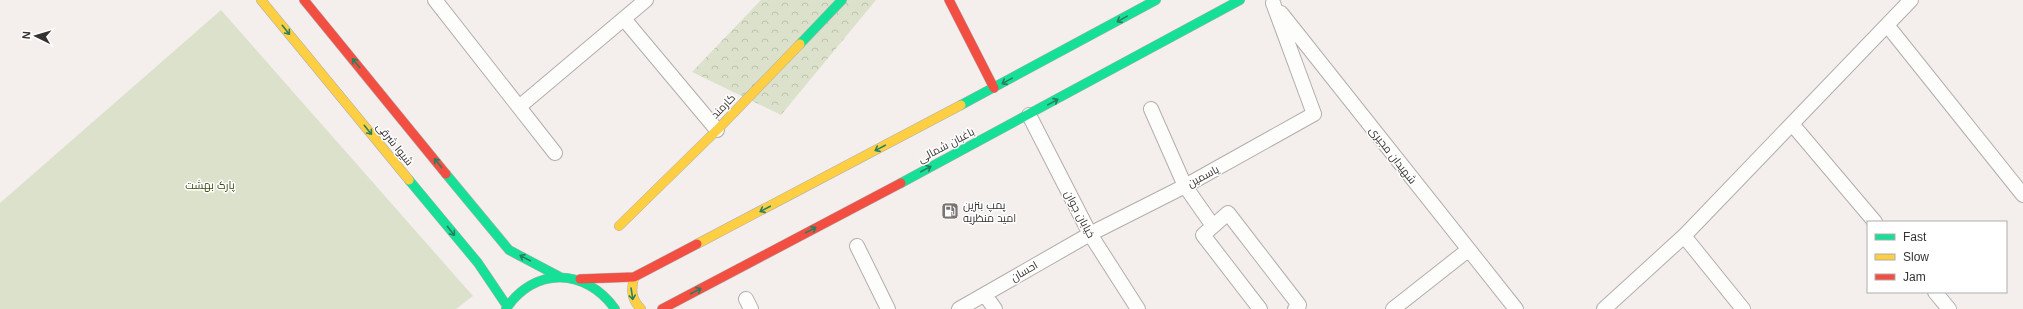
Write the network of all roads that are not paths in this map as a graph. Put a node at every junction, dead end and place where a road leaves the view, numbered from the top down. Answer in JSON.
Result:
{"nodes":[{"id":1,"x":261,"y":0,"type":"edge"},
{"id":2,"x":304,"y":0,"type":"edge"},
{"id":3,"x":435,"y":0,"type":"edge"},
{"id":4,"x":646,"y":0,"type":"edge"},
{"id":5,"x":842,"y":0,"type":"edge"},
{"id":6,"x":949,"y":0,"type":"edge"},
{"id":7,"x":1156,"y":0,"type":"edge"},
{"id":8,"x":1240,"y":0,"type":"edge"},
{"id":9,"x":1912,"y":0,"type":"edge"},
{"id":10,"x":1272,"y":1,"type":"edge"},
{"id":11,"x":624,"y":19,"type":"junction"},
{"id":12,"x":1887,"y":24,"type":"junction"},
{"id":13,"x":994,"y":88,"type":"junction"},
{"id":14,"x":519,"y":107,"type":"junction"},
{"id":15,"x":1151,"y":109,"type":"dead end"},
{"id":16,"x":1029,"y":116,"type":"junction"},
{"id":17,"x":1792,"y":124,"type":"junction"},
{"id":18,"x":717,"y":130,"type":"junction"},
{"id":19,"x":556,"y":153,"type":"dead end"},
{"id":20,"x":1184,"y":186,"type":"junction"},
{"id":21,"x":2023,"y":195,"type":"edge"},
{"id":22,"x":1874,"y":221,"type":"edge"},
{"id":23,"x":619,"y":226,"type":"dead end"},
{"id":24,"x":1213,"y":226,"type":"junction"},
{"id":25,"x":1090,"y":234,"type":"junction"},
{"id":26,"x":1684,"y":236,"type":"junction"},
{"id":27,"x":857,"y":246,"type":"dead end"},
{"id":28,"x":1468,"y":250,"type":"junction"},
{"id":29,"x":560,"y":277,"type":"junction"},
{"id":30,"x":634,"y":277,"type":"junction"},
{"id":31,"x":580,"y":280,"type":"junction"},
{"id":32,"x":1936,"y":293,"type":"edge"},
{"id":33,"x":985,"y":295,"type":"junction"},
{"id":34,"x":506,"y":308,"type":"edge"},
{"id":35,"x":615,"y":309,"type":"edge"},
{"id":36,"x":641,"y":309,"type":"edge"},
{"id":37,"x":662,"y":309,"type":"edge"},
{"id":38,"x":888,"y":309,"type":"edge"},
{"id":39,"x":959,"y":309,"type":"edge"},
{"id":40,"x":995,"y":309,"type":"edge"},
{"id":41,"x":1138,"y":309,"type":"edge"},
{"id":42,"x":1260,"y":309,"type":"edge"},
{"id":43,"x":1295,"y":309,"type":"edge"},
{"id":44,"x":1393,"y":309,"type":"edge"},
{"id":45,"x":1516,"y":309,"type":"edge"},
{"id":46,"x":1604,"y":309,"type":"edge"},
{"id":47,"x":1743,"y":309,"type":"edge"},
{"id":48,"x":1949,"y":309,"type":"edge"}],
"edges":[{"from":1,"to":34,"type":"main road","name":"شیوا شرقی","one_way":true},
{"from":29,"to":2,"type":"main road","name":"شیوا شرقی","one_way":true},
{"from":3,"to":14,"type":"street"},
{"from":4,"to":11,"type":"street"},
{"from":5,"to":18,"type":"main road","name":"کارمند"},
{"from":6,"to":13,"type":"main road"},
{"from":7,"to":13,"type":"main road","one_way":true},
{"from":16,"to":8,"type":"main road","name":"باغبان شمالی","one_way":true},
{"from":9,"to":12,"type":"street"},
{"from":10,"to":20,"type":"street","name":"یاسمین"},
{"from":10,"to":28,"type":"street","name":"شهیدان مجیری"},
{"from":11,"to":14,"type":"street"},
{"from":11,"to":18,"type":"street"},
{"from":12,"to":17,"type":"street"},
{"from":12,"to":21,"type":"street"},
{"from":13,"to":30,"type":"main road","one_way":true},
{"from":14,"to":19,"type":"street"},
{"from":15,"to":20,"type":"street"},
{"from":16,"to":25,"type":"street","name":"خیابان جوان"},
{"from":37,"to":16,"type":"main road","name":"باغبان شمالی","one_way":true},
{"from":17,"to":22,"type":"street"},
{"from":17,"to":26,"type":"street"},
{"from":18,"to":23,"type":"main road","name":"کارمند"},
{"from":20,"to":24,"type":"street"},
{"from":20,"to":25,"type":"street","name":"یاسمین"},
{"from":24,"to":42,"type":"street"},
{"from":24,"to":43,"type":"street"},
{"from":25,"to":33,"type":"street","name":"احسان"},
{"from":25,"to":41,"type":"street","name":"خیابان جوان"},
{"from":26,"to":46,"type":"street"},
{"from":26,"to":47,"type":"street"},
{"from":27,"to":38,"type":"street"},
{"from":28,"to":44,"type":"street"},
{"from":28,"to":45,"type":"street","name":"شهیدان مجیری"},
{"from":29,"to":31,"type":"main road"},
{"from":29,"to":34,"type":"main road"},
{"from":30,"to":31,"type":"main road"},
{"from":30,"to":36,"type":"main road","one_way":true},
{"from":31,"to":35,"type":"main road"},
{"from":32,"to":48,"type":"street"},
{"from":33,"to":39,"type":"street","name":"احسان"},
{"from":33,"to":40,"type":"street"}]}
